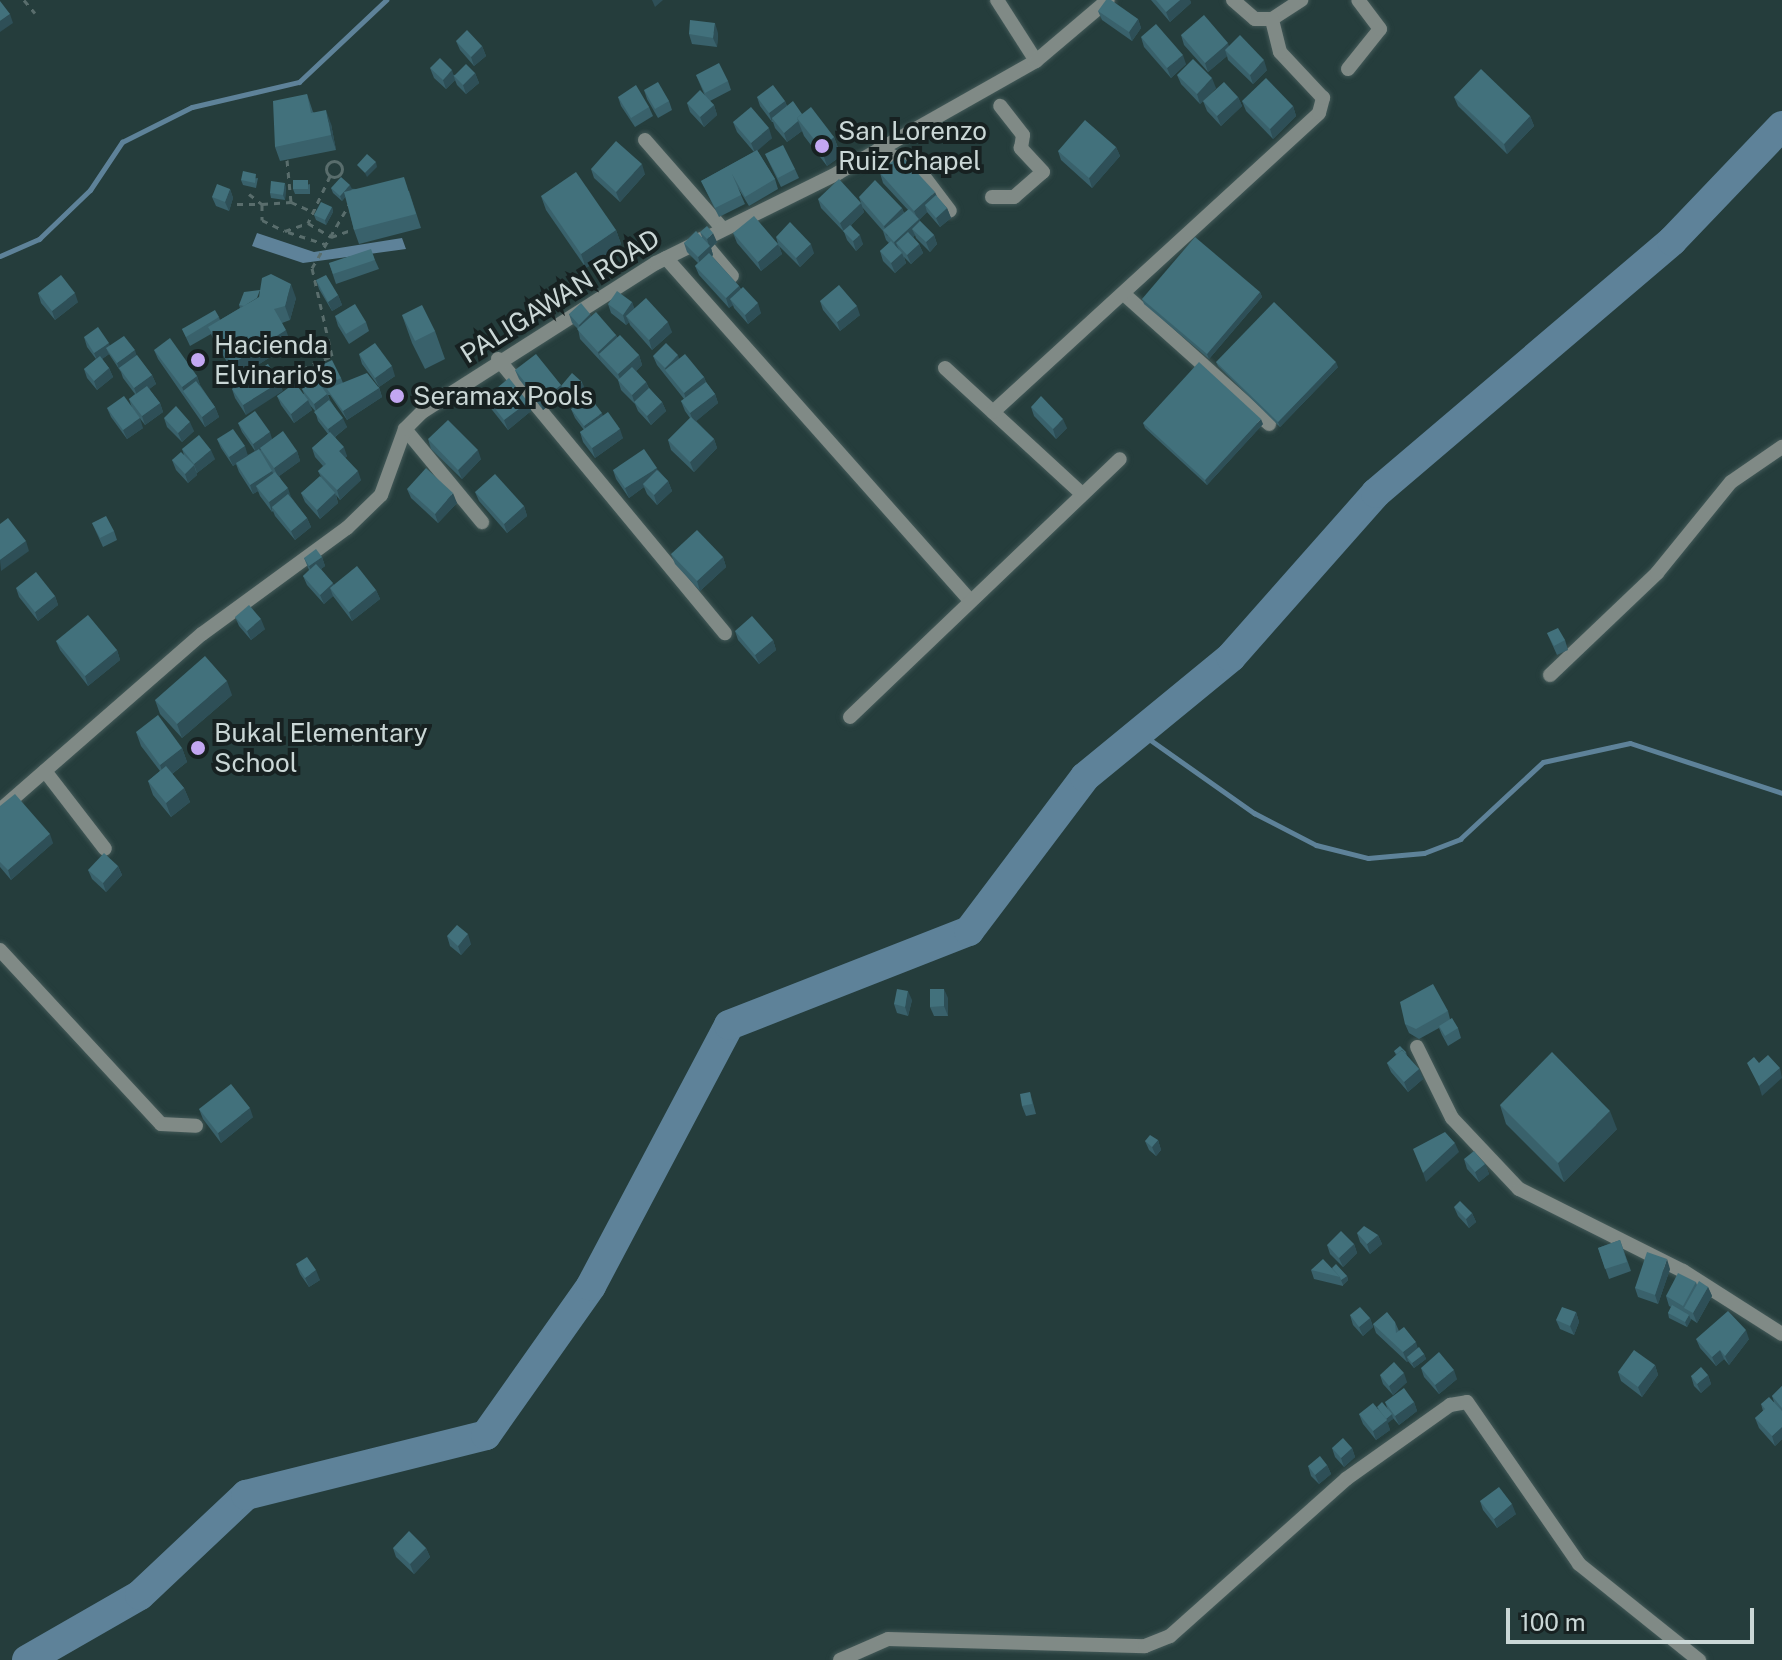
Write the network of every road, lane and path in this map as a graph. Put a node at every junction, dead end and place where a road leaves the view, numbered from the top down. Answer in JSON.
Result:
{"nodes":[{"id":1,"x":24,"y":0,"type":"edge"},
{"id":2,"x":997,"y":0,"type":"edge"},
{"id":3,"x":1108,"y":0,"type":"edge"},
{"id":4,"x":1233,"y":0,"type":"edge"},
{"id":5,"x":1301,"y":0,"type":"edge"},
{"id":6,"x":1358,"y":0,"type":"edge"},
{"id":7,"x":35,"y":13,"type":"dead end"},
{"id":8,"x":1272,"y":19,"type":"junction"},
{"id":9,"x":1036,"y":61,"type":"junction"},
{"id":10,"x":1348,"y":69,"type":"dead end"},
{"id":11,"x":993,"y":97,"type":"junction"},
{"id":12,"x":645,"y":140,"type":"dead end"},
{"id":13,"x":879,"y":149,"type":"junction"},
{"id":14,"x":287,"y":160,"type":"edge"},
{"id":15,"x":330,"y":176,"type":"dead end"},
{"id":16,"x":356,"y":193,"type":"edge"},
{"id":17,"x":249,"y":194,"type":"dead end"},
{"id":18,"x":992,"y":197,"type":"dead end"},
{"id":19,"x":291,"y":202,"type":"junction"},
{"id":20,"x":237,"y":204,"type":"dead end"},
{"id":21,"x":262,"y":204,"type":"junction"},
{"id":22,"x":950,"y":211,"type":"edge"},
{"id":23,"x":313,"y":212,"type":"junction"},
{"id":24,"x":308,"y":223,"type":"junction"},
{"id":25,"x":722,"y":228,"type":"junction"},
{"id":26,"x":354,"y":229,"type":"edge"},
{"id":27,"x":285,"y":231,"type":"junction"},
{"id":28,"x":331,"y":237,"type":"junction"},
{"id":29,"x":701,"y":239,"type":"junction"},
{"id":30,"x":326,"y":245,"type":"junction"},
{"id":31,"x":666,"y":258,"type":"junction"},
{"id":32,"x":732,"y":276,"type":"edge"},
{"id":33,"x":1126,"y":296,"type":"junction"},
{"id":34,"x":498,"y":359,"type":"junction"},
{"id":35,"x":945,"y":368,"type":"dead end"},
{"id":36,"x":291,"y":374,"type":"dead end"},
{"id":37,"x":993,"y":412,"type":"junction"},
{"id":38,"x":1269,"y":424,"type":"dead end"},
{"id":39,"x":405,"y":429,"type":"junction"},
{"id":40,"x":1782,"y":447,"type":"edge"},
{"id":41,"x":1120,"y":459,"type":"dead end"},
{"id":42,"x":1082,"y":494,"type":"junction"},
{"id":43,"x":482,"y":522,"type":"dead end"},
{"id":44,"x":970,"y":600,"type":"junction"},
{"id":45,"x":725,"y":633,"type":"dead end"},
{"id":46,"x":1550,"y":675,"type":"dead end"},
{"id":47,"x":850,"y":717,"type":"dead end"},
{"id":48,"x":45,"y":771,"type":"junction"},
{"id":49,"x":1,"y":807,"type":"edge"},
{"id":50,"x":105,"y":849,"type":"dead end"},
{"id":51,"x":0,"y":950,"type":"edge"},
{"id":52,"x":1417,"y":1047,"type":"dead end"},
{"id":53,"x":196,"y":1126,"type":"dead end"},
{"id":54,"x":1782,"y":1334,"type":"edge"},
{"id":55,"x":840,"y":1660,"type":"edge"},
{"id":56,"x":1699,"y":1660,"type":"edge"}],
"edges":[{"from":1,"to":7,"type":"path"},
{"from":2,"to":9,"type":"street"},
{"from":3,"to":9,"type":"street","name":"PALIGAWAN ROAD"},
{"from":4,"to":8,"type":"street"},
{"from":5,"to":8,"type":"street"},
{"from":6,"to":10,"type":"street"},
{"from":8,"to":33,"type":"street"},
{"from":9,"to":11,"type":"street","name":"PALIGAWAN ROAD"},
{"from":11,"to":13,"type":"street","name":"PALIGAWAN ROAD"},
{"from":11,"to":18,"type":"street"},
{"from":12,"to":25,"type":"street"},
{"from":13,"to":22,"type":"street"},
{"from":13,"to":25,"type":"street","name":"PALIGAWAN ROAD"},
{"from":14,"to":19,"type":"path"},
{"from":15,"to":23,"type":"path"},
{"from":16,"to":28,"type":"path"},
{"from":17,"to":21,"type":"path"},
{"from":19,"to":21,"type":"path"},
{"from":19,"to":23,"type":"path"},
{"from":20,"to":21,"type":"path"},
{"from":21,"to":27,"type":"path"},
{"from":23,"to":24,"type":"path"},
{"from":24,"to":27,"type":"path"},
{"from":24,"to":28,"type":"path"},
{"from":25,"to":29,"type":"street","name":"PALIGAWAN ROAD"},
{"from":26,"to":28,"type":"path"},
{"from":27,"to":30,"type":"path"},
{"from":28,"to":30,"type":"path"},
{"from":29,"to":31,"type":"street","name":"PALIGAWAN ROAD"},
{"from":29,"to":32,"type":"street"},
{"from":30,"to":36,"type":"path"},
{"from":31,"to":34,"type":"street","name":"PALIGAWAN ROAD"},
{"from":31,"to":44,"type":"street"},
{"from":33,"to":37,"type":"street"},
{"from":33,"to":38,"type":"street"},
{"from":34,"to":39,"type":"street","name":"PALIGAWAN ROAD"},
{"from":34,"to":45,"type":"street"},
{"from":35,"to":37,"type":"street"},
{"from":37,"to":42,"type":"street"},
{"from":39,"to":43,"type":"street"},
{"from":39,"to":48,"type":"street"},
{"from":40,"to":46,"type":"street"},
{"from":41,"to":42,"type":"street"},
{"from":42,"to":44,"type":"street"},
{"from":44,"to":47,"type":"street"},
{"from":48,"to":49,"type":"street"},
{"from":48,"to":50,"type":"street"},
{"from":51,"to":53,"type":"street"},
{"from":52,"to":54,"type":"street"},
{"from":55,"to":56,"type":"street"}]}
